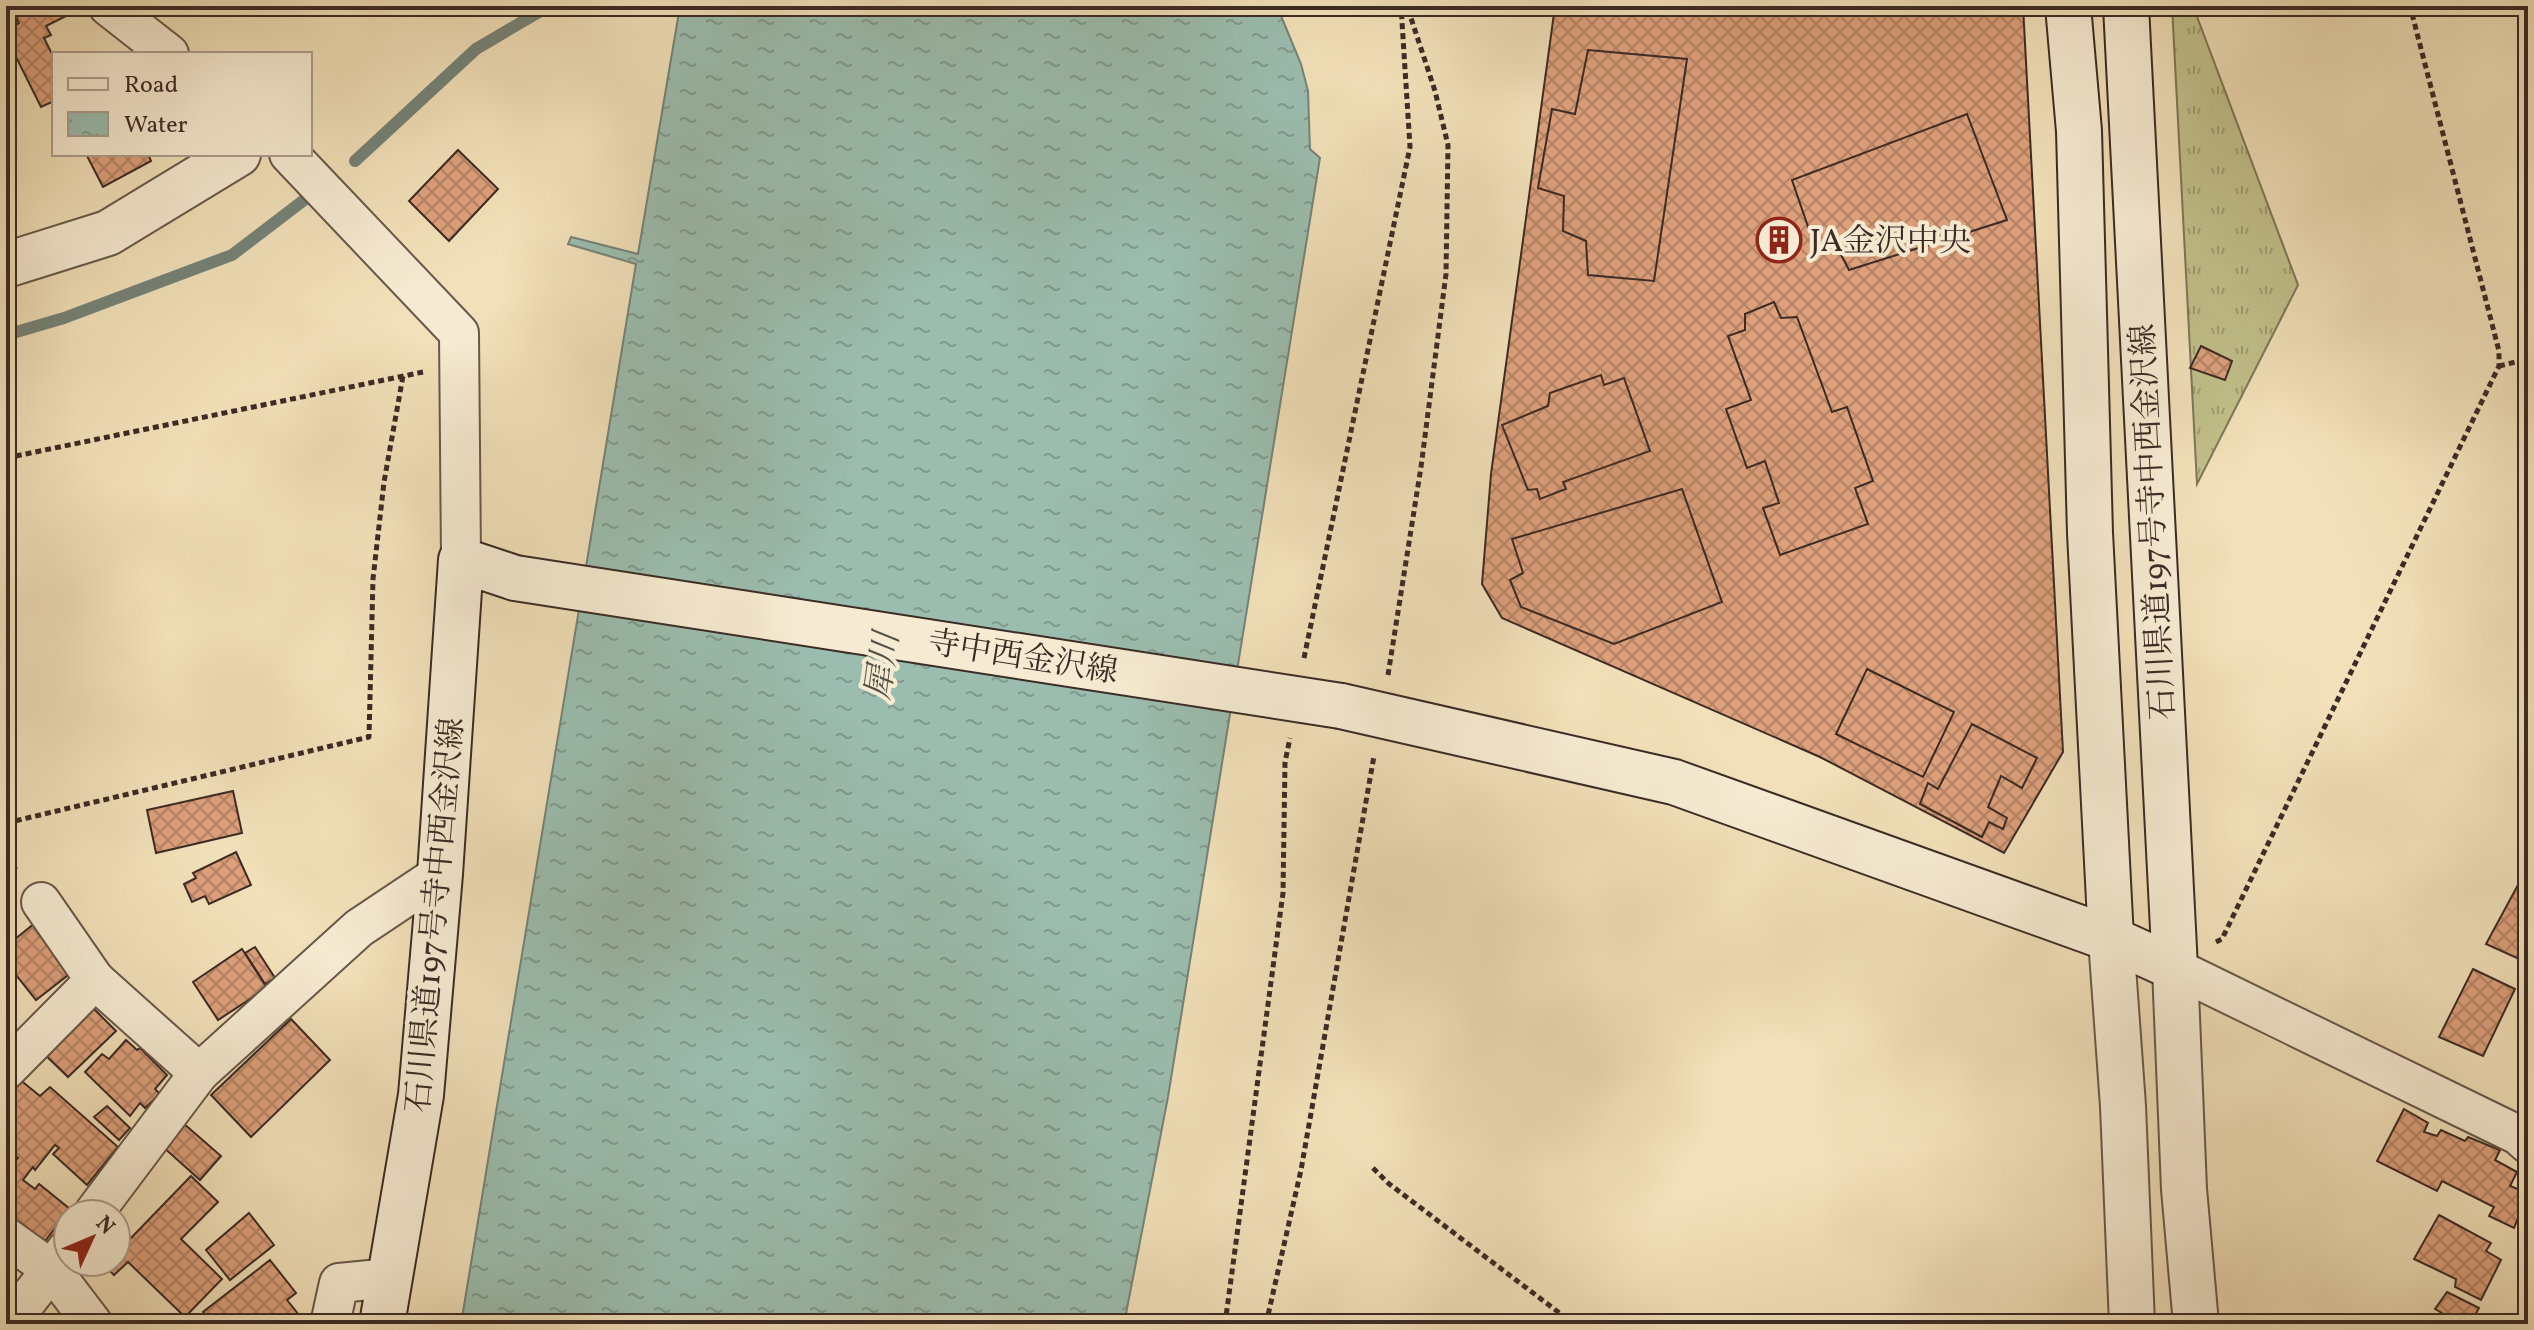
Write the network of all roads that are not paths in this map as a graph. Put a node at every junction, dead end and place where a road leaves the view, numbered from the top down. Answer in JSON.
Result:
{"nodes":[{"id":1,"x":108,"y":6,"type":"edge"},
{"id":2,"x":2068,"y":6,"type":"edge"},
{"id":3,"x":2126,"y":6,"type":"edge"},
{"id":4,"x":166,"y":52,"type":"edge"},
{"id":5,"x":235,"y":156,"type":"edge"},
{"id":6,"x":291,"y":156,"type":"edge"},
{"id":7,"x":6,"y":265,"type":"edge"},
{"id":8,"x":461,"y":560,"type":"junction"},
{"id":9,"x":440,"y":874,"type":"junction"},
{"id":10,"x":41,"y":902,"type":"dead end"},
{"id":11,"x":2111,"y":939,"type":"junction"},
{"id":12,"x":2175,"y":968,"type":"junction"},
{"id":13,"x":95,"y":980,"type":"junction"},
{"id":14,"x":6,"y":1070,"type":"edge"},
{"id":15,"x":199,"y":1073,"type":"junction"},
{"id":16,"x":2528,"y":1144,"type":"edge"},
{"id":17,"x":105,"y":1198,"type":"edge"},
{"id":18,"x":6,"y":1237,"type":"edge"},
{"id":19,"x":52,"y":1256,"type":"edge"},
{"id":20,"x":52,"y":1269,"type":"edge"},
{"id":21,"x":70,"y":1278,"type":"edge"},
{"id":22,"x":390,"y":1278,"type":"junction"},
{"id":23,"x":9,"y":1324,"type":"edge"},
{"id":24,"x":93,"y":1324,"type":"edge"},
{"id":25,"x":330,"y":1324,"type":"edge"},
{"id":26,"x":382,"y":1324,"type":"edge"},
{"id":27,"x":2132,"y":1324,"type":"edge"},
{"id":28,"x":2196,"y":1324,"type":"edge"}],
"edges":[{"from":1,"to":4,"type":"street"},
{"from":2,"to":11,"type":"main road","name":"石川県道197号寺中西金沢線"},
{"from":3,"to":12,"type":"main road","name":"石川県道197号寺中西金沢線"},
{"from":5,"to":7,"type":"main road"},
{"from":6,"to":8,"type":"street"},
{"from":8,"to":9,"type":"main road","name":"石川県道197号寺中西金沢線"},
{"from":8,"to":11,"type":"main road","name":"寺中西金沢線","bridge":true},
{"from":9,"to":15,"type":"street"},
{"from":9,"to":22,"type":"main road","name":"石川県道197号寺中西金沢線"},
{"from":10,"to":13,"type":"street"},
{"from":11,"to":12,"type":"main road"},
{"from":11,"to":27,"type":"main road","name":"石川県道197号寺中西金沢線"},
{"from":12,"to":16,"type":"street"},
{"from":12,"to":28,"type":"main road","name":"石川県道197号寺中西金沢線"},
{"from":13,"to":14,"type":"street"},
{"from":13,"to":15,"type":"street"},
{"from":15,"to":17,"type":"street"},
{"from":18,"to":19,"type":"street"},
{"from":20,"to":23,"type":"street"},
{"from":21,"to":24,"type":"street"},
{"from":22,"to":25,"type":"street"},
{"from":22,"to":26,"type":"main road","name":"石川県道197号寺中西金沢線"}]}
